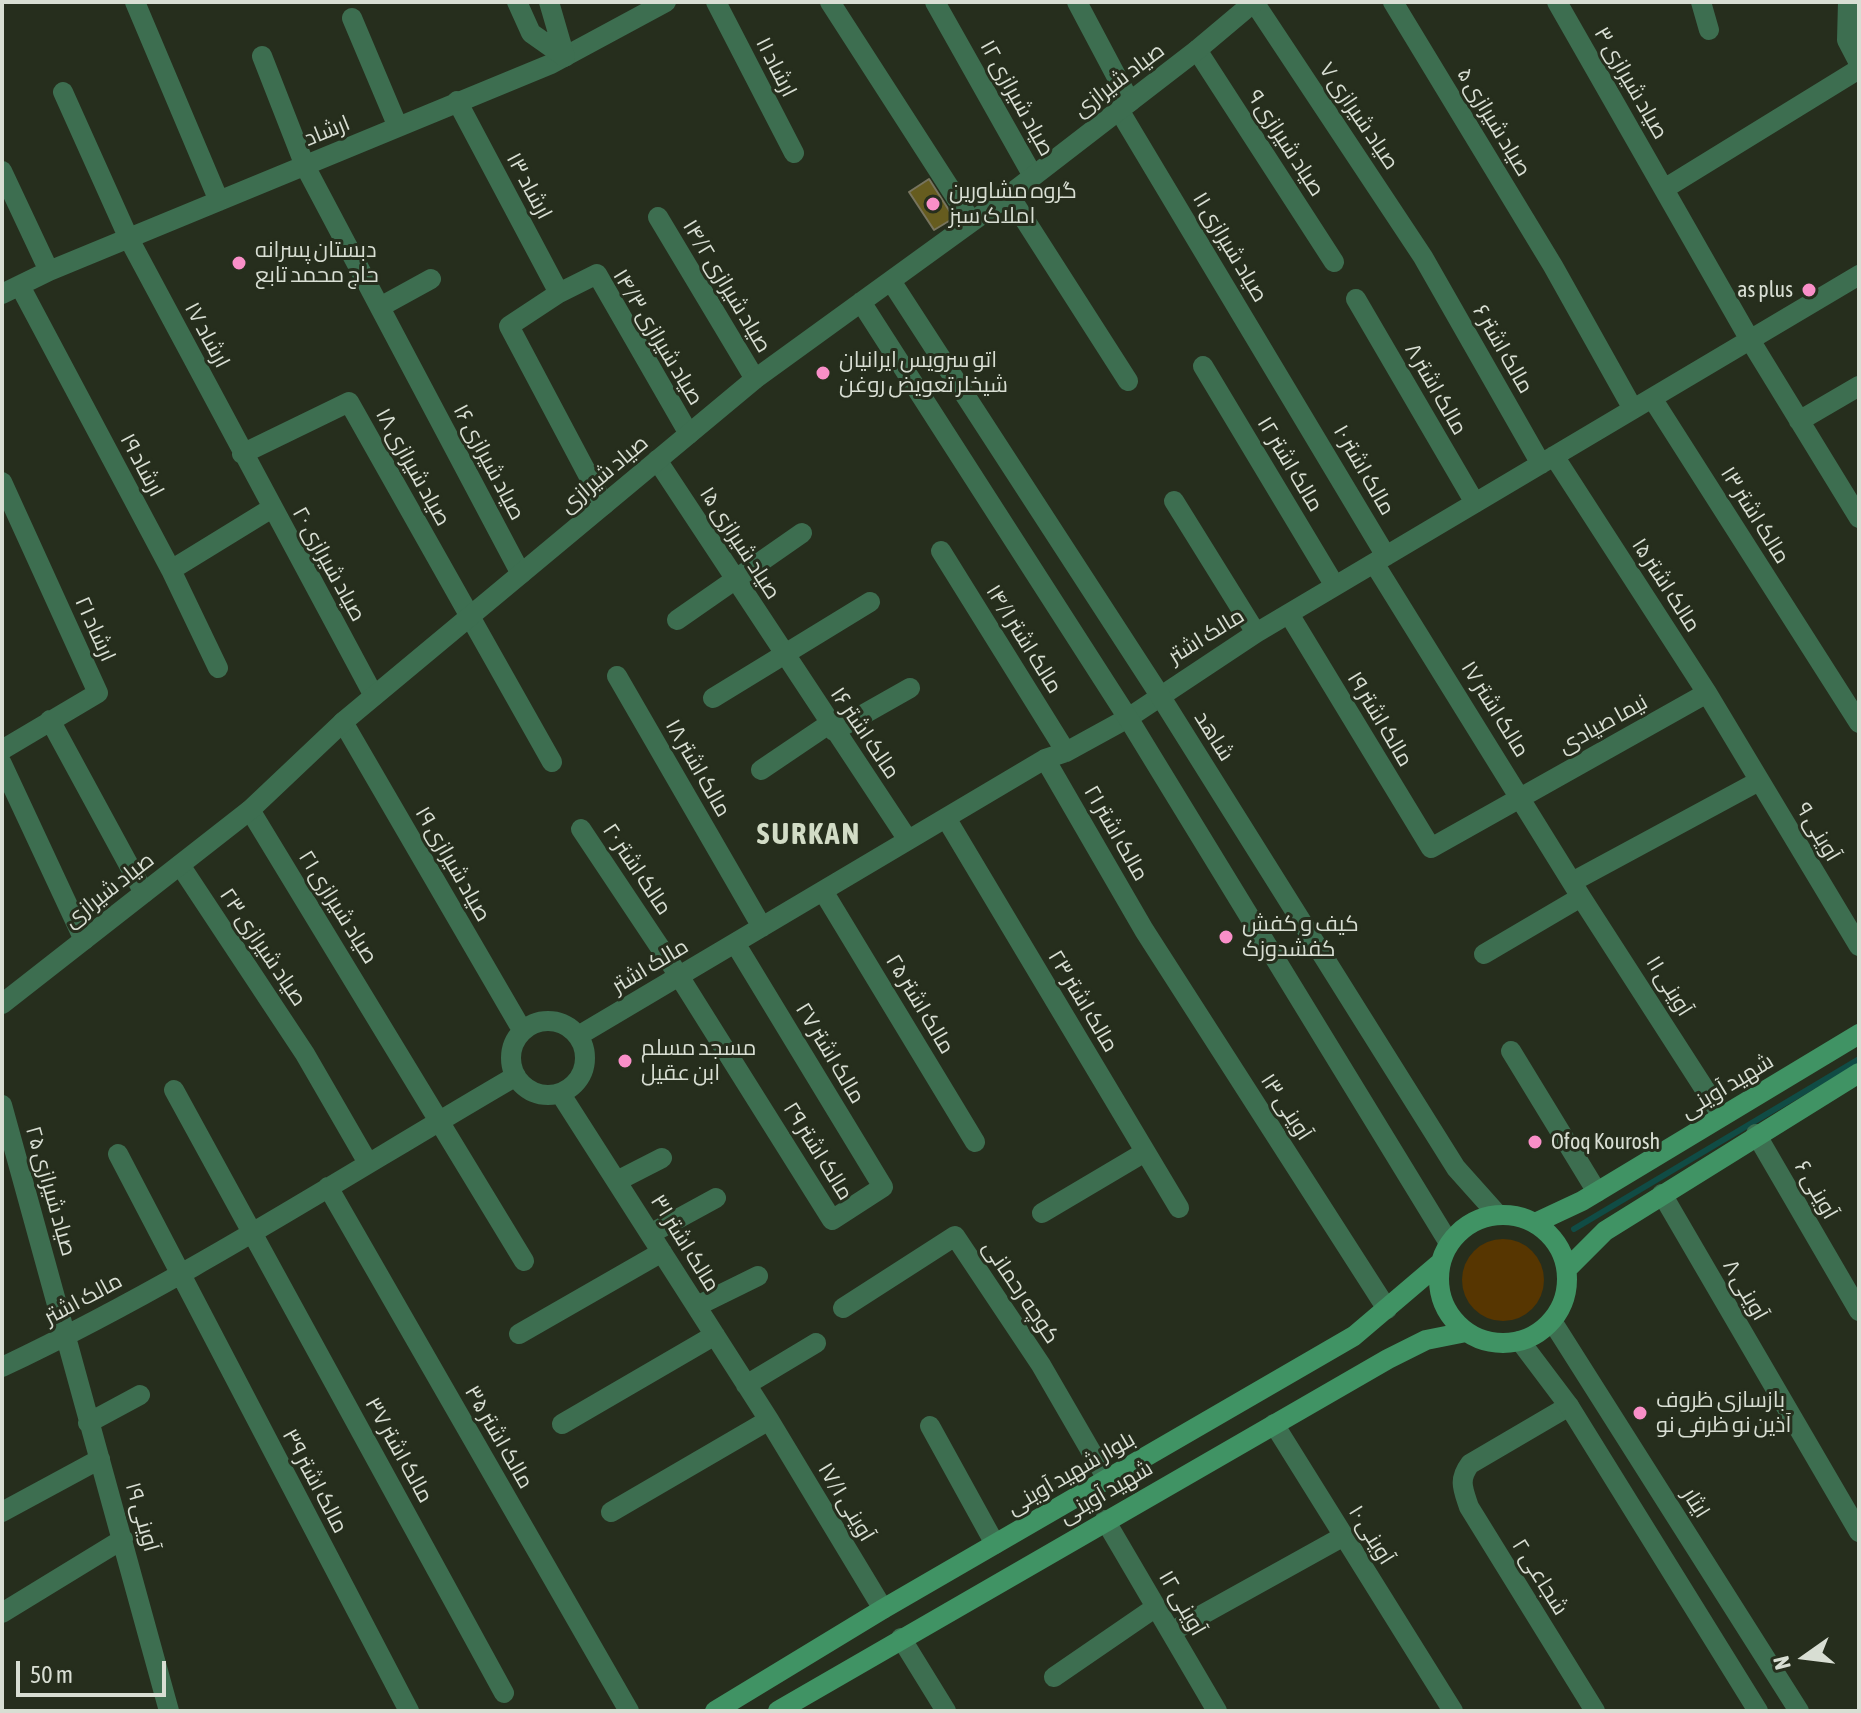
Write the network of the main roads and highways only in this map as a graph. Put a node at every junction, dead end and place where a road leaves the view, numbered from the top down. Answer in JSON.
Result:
{"nodes":[{"id":1,"x":1859,"y":1034,"type":"edge"},
{"id":2,"x":1859,"y":1073,"type":"edge"},
{"id":3,"x":1535,"y":1223,"type":"junction"},
{"id":4,"x":1445,"y":1253,"type":"junction"},
{"id":5,"x":1567,"y":1269,"type":"junction"},
{"id":6,"x":1466,"y":1332,"type":"junction"},
{"id":7,"x":715,"y":1711,"type":"edge"},
{"id":8,"x":778,"y":1711,"type":"edge"}],
"edges":[{"from":1,"to":3,"type":"main road","name":"شهید آوینی"},
{"from":2,"to":5,"type":"main road"},
{"from":3,"to":4,"type":"main road"},
{"from":3,"to":5,"type":"main road"},
{"from":4,"to":6,"type":"main road"},
{"from":4,"to":7,"type":"main road","name":"بلوار شهید آوینی"},
{"from":5,"to":6,"type":"main road"},
{"from":6,"to":8,"type":"main road","name":"شهید آوینی"}]}
